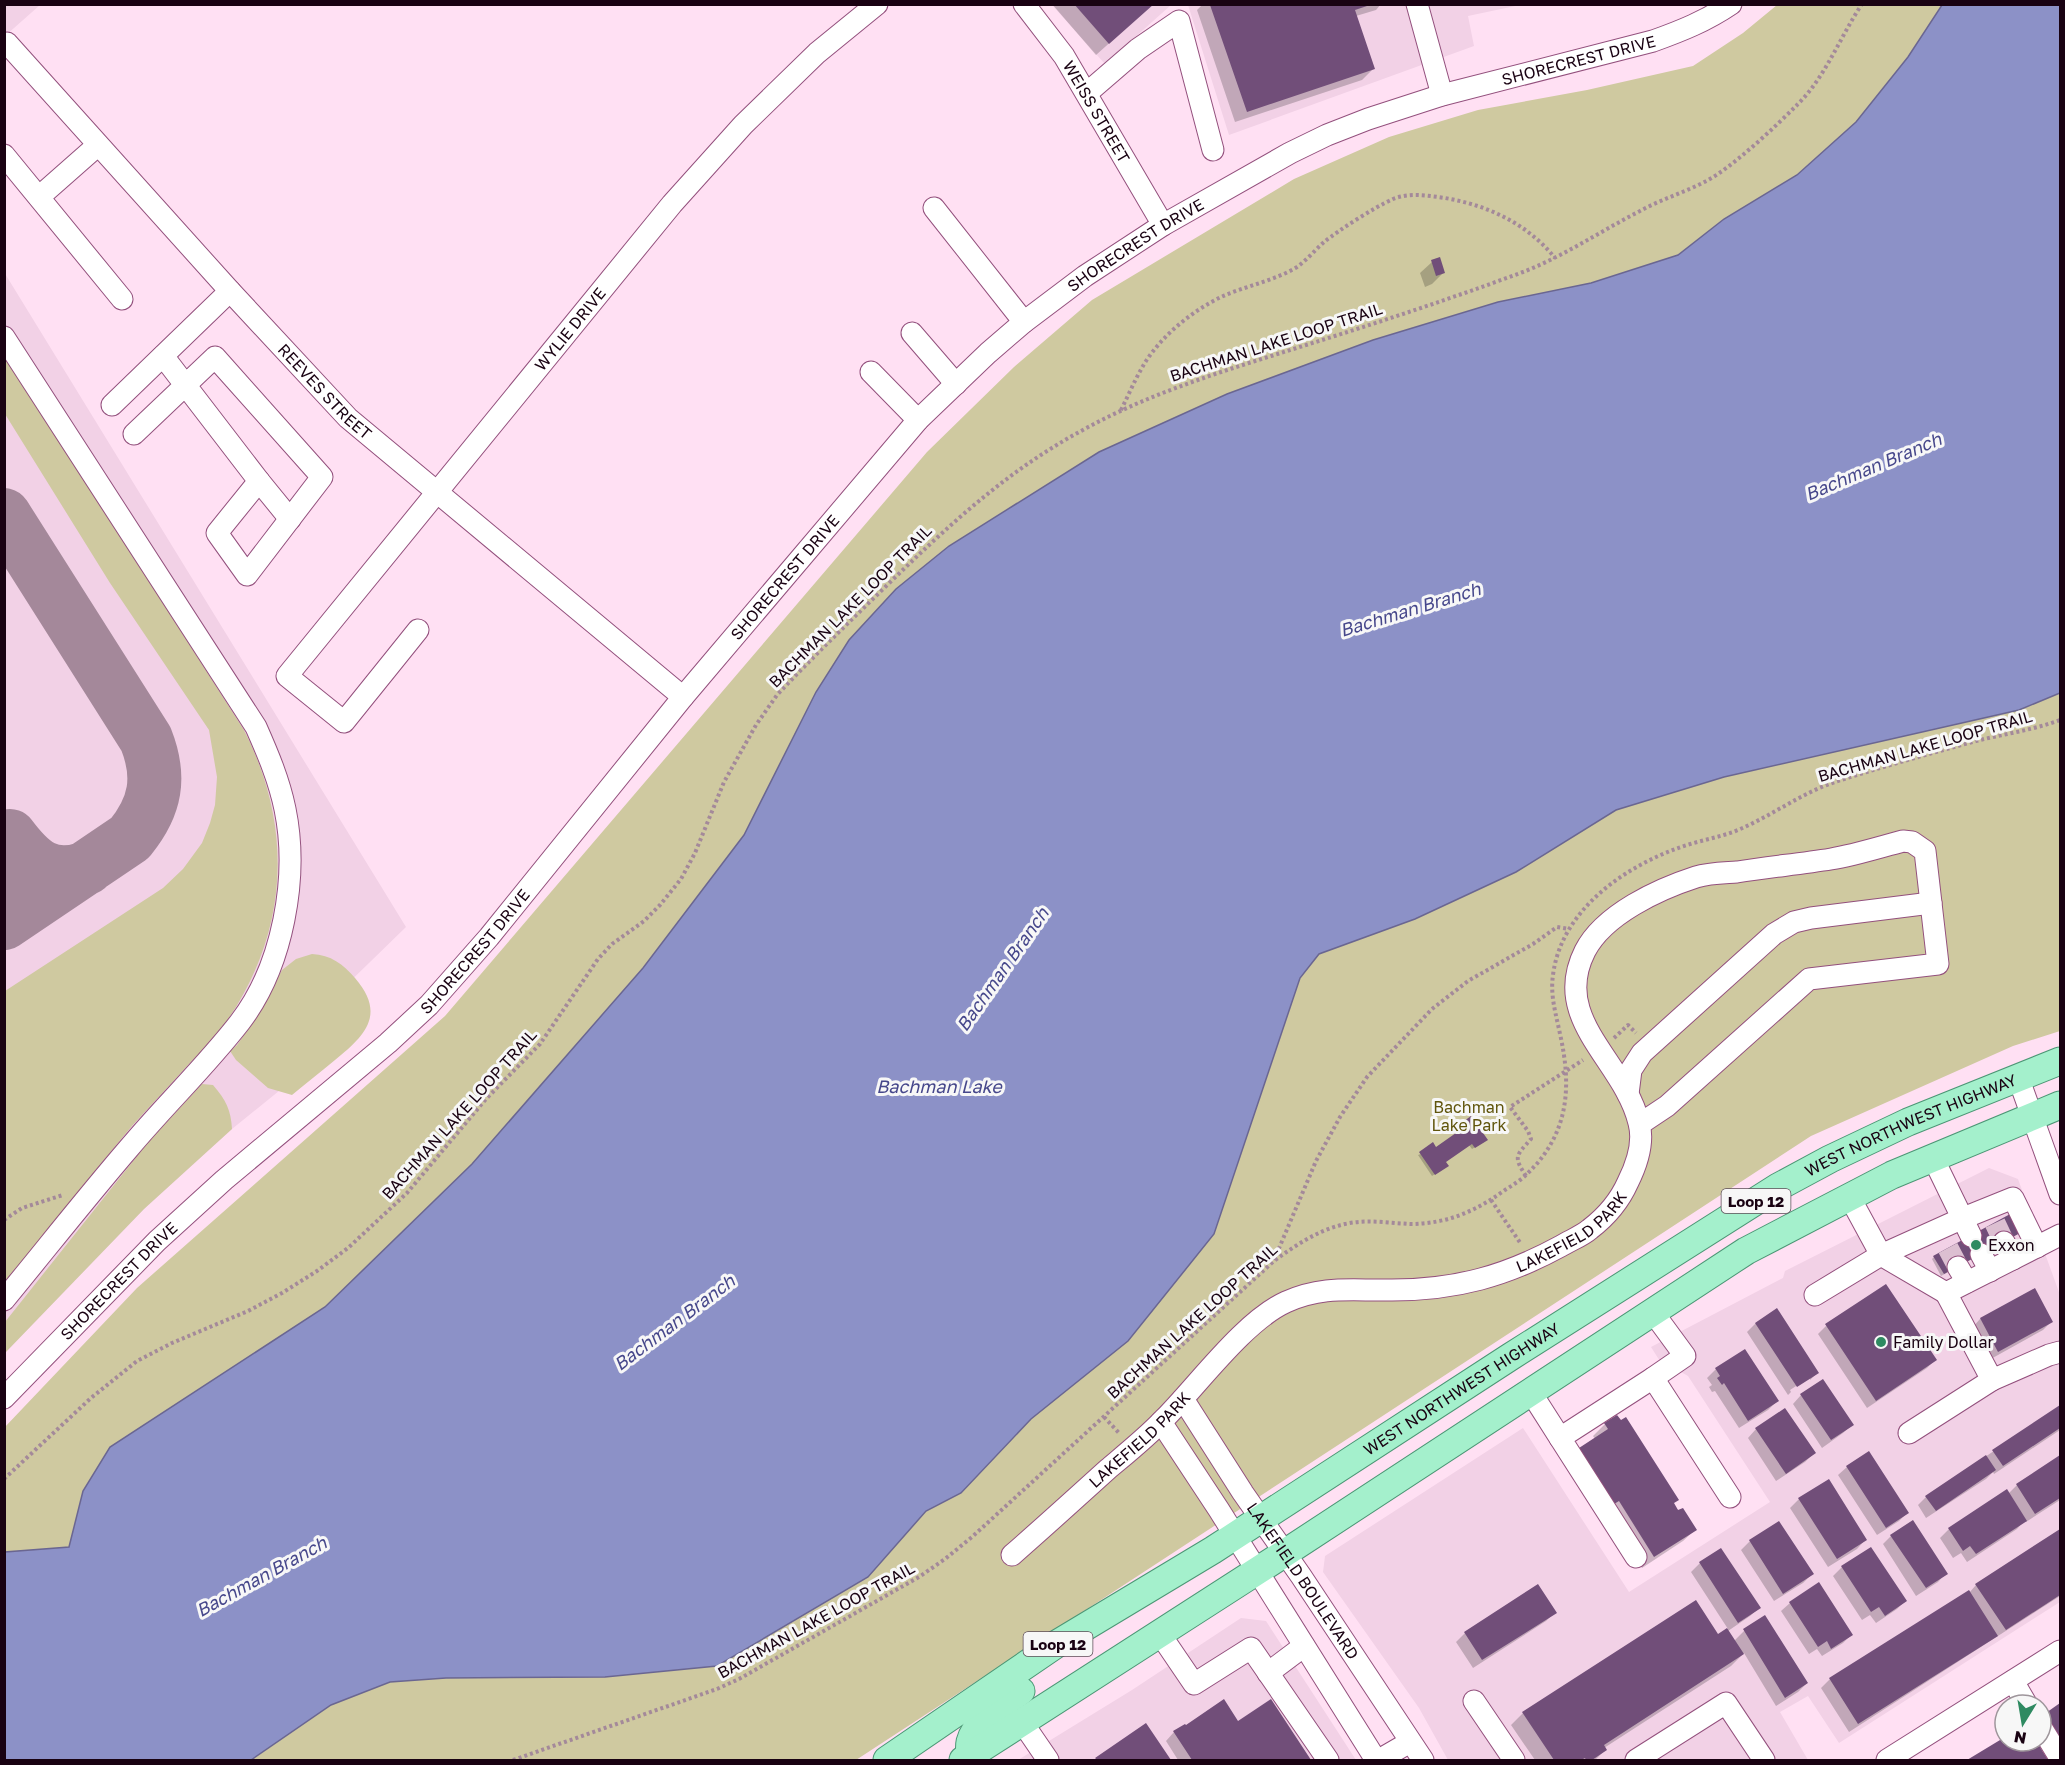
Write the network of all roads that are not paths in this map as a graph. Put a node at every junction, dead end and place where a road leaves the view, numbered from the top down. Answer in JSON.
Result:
{"nodes":[{"id":1,"x":877,"y":4,"type":"edge"},
{"id":2,"x":1024,"y":4,"type":"edge"},
{"id":3,"x":1417,"y":4,"type":"edge"},
{"id":4,"x":1731,"y":4,"type":"edge"},
{"id":5,"x":6,"y":45,"type":"edge"},
{"id":6,"x":1087,"y":93,"type":"junction"},
{"id":7,"x":1443,"y":95,"type":"junction"},
{"id":8,"x":98,"y":145,"type":"junction"},
{"id":9,"x":1213,"y":150,"type":"dead end"},
{"id":10,"x":4,"y":155,"type":"edge"},
{"id":11,"x":39,"y":197,"type":"junction"},
{"id":12,"x":934,"y":208,"type":"dead end"},
{"id":13,"x":1163,"y":225,"type":"junction"},
{"id":14,"x":230,"y":291,"type":"junction"},
{"id":15,"x":122,"y":299,"type":"dead end"},
{"id":16,"x":1024,"y":322,"type":"junction"},
{"id":17,"x":912,"y":333,"type":"dead end"},
{"id":18,"x":4,"y":337,"type":"edge"},
{"id":19,"x":163,"y":356,"type":"junction"},
{"id":20,"x":871,"y":372,"type":"dead end"},
{"id":21,"x":956,"y":384,"type":"junction"},
{"id":22,"x":185,"y":386,"type":"junction"},
{"id":23,"x":112,"y":405,"type":"dead end"},
{"id":24,"x":918,"y":420,"type":"junction"},
{"id":25,"x":134,"y":434,"type":"dead end"},
{"id":26,"x":259,"y":481,"type":"junction"},
{"id":27,"x":436,"y":492,"type":"junction"},
{"id":28,"x":290,"y":519,"type":"junction"},
{"id":29,"x":417,"y":630,"type":"dead end"},
{"id":30,"x":682,"y":697,"type":"junction"},
{"id":31,"x":1931,"y":903,"type":"junction"},
{"id":32,"x":2061,"y":1060,"type":"edge"},
{"id":33,"x":2018,"y":1077,"type":"junction"},
{"id":34,"x":1628,"y":1094,"type":"junction"},
{"id":35,"x":2061,"y":1106,"type":"edge"},
{"id":36,"x":2032,"y":1116,"type":"junction"},
{"id":37,"x":1640,"y":1124,"type":"junction"},
{"id":38,"x":1933,"y":1158,"type":"junction"},
{"id":39,"x":2054,"y":1158,"type":"edge"},
{"id":40,"x":1778,"y":1187,"type":"junction"},
{"id":41,"x":2061,"y":1194,"type":"edge"},
{"id":42,"x":1849,"y":1196,"type":"junction"},
{"id":43,"x":1966,"y":1227,"type":"junction"},
{"id":44,"x":2061,"y":1235,"type":"edge"},
{"id":45,"x":2037,"y":1247,"type":"junction"},
{"id":46,"x":1881,"y":1255,"type":"junction"},
{"id":47,"x":1946,"y":1293,"type":"junction"},
{"id":48,"x":1815,"y":1294,"type":"dead end"},
{"id":49,"x":4,"y":1300,"type":"edge"},
{"id":50,"x":1652,"y":1311,"type":"junction"},
{"id":51,"x":2061,"y":1352,"type":"edge"},
{"id":52,"x":1653,"y":1378,"type":"junction"},
{"id":53,"x":1992,"y":1380,"type":"junction"},
{"id":54,"x":1530,"y":1391,"type":"junction"},
{"id":55,"x":4,"y":1398,"type":"edge"},
{"id":56,"x":1183,"y":1399,"type":"junction"},
{"id":57,"x":1161,"y":1422,"type":"junction"},
{"id":58,"x":1910,"y":1432,"type":"dead end"},
{"id":59,"x":1560,"y":1438,"type":"junction"},
{"id":60,"x":1730,"y":1497,"type":"dead end"},
{"id":61,"x":1261,"y":1519,"type":"junction"},
{"id":62,"x":1236,"y":1536,"type":"junction"},
{"id":63,"x":1285,"y":1553,"type":"junction"},
{"id":64,"x":1012,"y":1555,"type":"dead end"},
{"id":65,"x":1636,"y":1557,"type":"dead end"},
{"id":66,"x":1258,"y":1571,"type":"junction"},
{"id":67,"x":1160,"y":1634,"type":"junction"},
{"id":68,"x":1055,"y":1645,"type":"junction"},
{"id":69,"x":1304,"y":1646,"type":"junction"},
{"id":70,"x":2061,"y":1651,"type":"edge"},
{"id":71,"x":1268,"y":1673,"type":"junction"},
{"id":72,"x":2013,"y":1681,"type":"junction"},
{"id":73,"x":2020,"y":1693,"type":"edge"},
{"id":74,"x":1474,"y":1701,"type":"dead end"},
{"id":75,"x":1022,"y":1722,"type":"junction"},
{"id":76,"x":1410,"y":1742,"type":"junction"},
{"id":77,"x":968,"y":1759,"type":"edge"},
{"id":78,"x":1372,"y":1759,"type":"edge"},
{"id":79,"x":1048,"y":1760,"type":"edge"},
{"id":80,"x":887,"y":1761,"type":"edge"},
{"id":81,"x":1328,"y":1761,"type":"edge"},
{"id":82,"x":1423,"y":1761,"type":"edge"},
{"id":83,"x":1514,"y":1761,"type":"edge"},
{"id":84,"x":1636,"y":1761,"type":"edge"},
{"id":85,"x":1764,"y":1761,"type":"edge"},
{"id":86,"x":1887,"y":1761,"type":"edge"}],
"edges":[{"from":1,"to":27,"type":"street","name":"WYLIE DRIVE"},
{"from":2,"to":6,"type":"street","name":"WEISS STREET"},
{"from":3,"to":7,"type":"street"},
{"from":4,"to":7,"type":"street","name":"SHORECREST DRIVE"},
{"from":5,"to":8,"type":"street","name":"REEVES STREET"},
{"from":6,"to":9,"type":"street"},
{"from":6,"to":13,"type":"street","name":"WEISS STREET"},
{"from":7,"to":13,"type":"street","name":"SHORECREST DRIVE"},
{"from":8,"to":11,"type":"street"},
{"from":8,"to":14,"type":"street","name":"REEVES STREET"},
{"from":10,"to":11,"type":"street"},
{"from":11,"to":15,"type":"street"},
{"from":12,"to":16,"type":"street"},
{"from":13,"to":16,"type":"street","name":"SHORECREST DRIVE"},
{"from":14,"to":19,"type":"street"},
{"from":14,"to":27,"type":"street","name":"REEVES STREET"},
{"from":16,"to":21,"type":"street","name":"SHORECREST DRIVE"},
{"from":17,"to":21,"type":"street"},
{"from":18,"to":49,"type":"street"},
{"from":19,"to":22,"type":"street"},
{"from":19,"to":23,"type":"street"},
{"from":20,"to":24,"type":"street"},
{"from":21,"to":24,"type":"street","name":"SHORECREST DRIVE"},
{"from":22,"to":25,"type":"street"},
{"from":22,"to":26,"type":"street"},
{"from":22,"to":28,"type":"street"},
{"from":24,"to":30,"type":"street","name":"SHORECREST DRIVE"},
{"from":26,"to":28,"type":"street"},
{"from":26,"to":28,"type":"street"},
{"from":27,"to":29,"type":"street","name":"WYLIE DRIVE"},
{"from":27,"to":30,"type":"street","name":"REEVES STREET"},
{"from":30,"to":55,"type":"street","name":"SHORECREST DRIVE"},
{"from":31,"to":34,"type":"street"},
{"from":31,"to":34,"type":"street","name":"LAKEFIELD PARK"},
{"from":31,"to":37,"type":"street"},
{"from":32,"to":33,"type":"main road","name":"WEST NORTHWEST HIGHWAY","number":"Loop 12"},
{"from":33,"to":36,"type":"street"},
{"from":33,"to":40,"type":"main road","name":"WEST NORTHWEST HIGHWAY","number":"Loop 12"},
{"from":34,"to":37,"type":"street","name":"LAKEFIELD PARK"},
{"from":35,"to":36,"type":"main road","number":"Loop 12"},
{"from":36,"to":38,"type":"main road","number":"Loop 12"},
{"from":36,"to":39,"type":"street"},
{"from":37,"to":56,"type":"street","name":"LAKEFIELD PARK"},
{"from":38,"to":42,"type":"main road","number":"Loop 12"},
{"from":38,"to":43,"type":"street"},
{"from":39,"to":41,"type":"street"},
{"from":40,"to":50,"type":"main road"},
{"from":40,"to":61,"type":"main road","name":"WEST NORTHWEST HIGHWAY","number":"Loop 12"},
{"from":42,"to":46,"type":"street"},
{"from":42,"to":50,"type":"main road","number":"Loop 12"},
{"from":43,"to":45,"type":"street"},
{"from":43,"to":46,"type":"street"},
{"from":44,"to":45,"type":"street"},
{"from":45,"to":47,"type":"street"},
{"from":46,"to":47,"type":"street"},
{"from":46,"to":48,"type":"street"},
{"from":47,"to":53,"type":"street"},
{"from":50,"to":52,"type":"street"},
{"from":50,"to":54,"type":"main road","number":"Loop 12"},
{"from":51,"to":53,"type":"street"},
{"from":52,"to":59,"type":"street"},
{"from":52,"to":60,"type":"street"},
{"from":53,"to":58,"type":"street"},
{"from":54,"to":59,"type":"street"},
{"from":54,"to":63,"type":"main road","number":"Loop 12"},
{"from":56,"to":57,"type":"street","name":"LAKEFIELD PARK"},
{"from":56,"to":61,"type":"street","name":"LAKEFIELD BOULEVARD"},
{"from":57,"to":62,"type":"street","name":"LAKEFIELD BOULEVARD"},
{"from":57,"to":64,"type":"street","name":"LAKEFIELD PARK"},
{"from":59,"to":65,"type":"street"},
{"from":61,"to":62,"type":"main road","name":"WEST NORTHWEST HIGHWAY","number":"Loop 12"},
{"from":61,"to":63,"type":"street","name":"LAKEFIELD BOULEVARD"},
{"from":62,"to":66,"type":"street","name":"LAKEFIELD BOULEVARD"},
{"from":62,"to":68,"type":"main road","name":"WEST NORTHWEST HIGHWAY","number":"Loop 12"},
{"from":63,"to":66,"type":"main road","number":"Loop 12"},
{"from":63,"to":76,"type":"street","name":"LAKEFIELD BOULEVARD"},
{"from":66,"to":67,"type":"main road","number":"Loop 12"},
{"from":66,"to":69,"type":"street","name":"LAKEFIELD BOULEVARD"},
{"from":67,"to":71,"type":"street"},
{"from":67,"to":75,"type":"main road","number":"Loop 12"},
{"from":68,"to":77,"type":"main road"},
{"from":68,"to":80,"type":"main road","name":"WEST NORTHWEST HIGHWAY","number":"Loop 12"},
{"from":69,"to":71,"type":"street"},
{"from":69,"to":78,"type":"street","name":"LAKEFIELD BOULEVARD"},
{"from":70,"to":72,"type":"street"},
{"from":71,"to":81,"type":"street"},
{"from":72,"to":73,"type":"street"},
{"from":72,"to":86,"type":"street"},
{"from":74,"to":83,"type":"street"},
{"from":75,"to":77,"type":"main road","number":"Loop 12"},
{"from":75,"to":79,"type":"street"},
{"from":76,"to":78,"type":"street"},
{"from":76,"to":82,"type":"street","name":"LAKEFIELD BOULEVARD"},
{"from":84,"to":85,"type":"street"}]}
